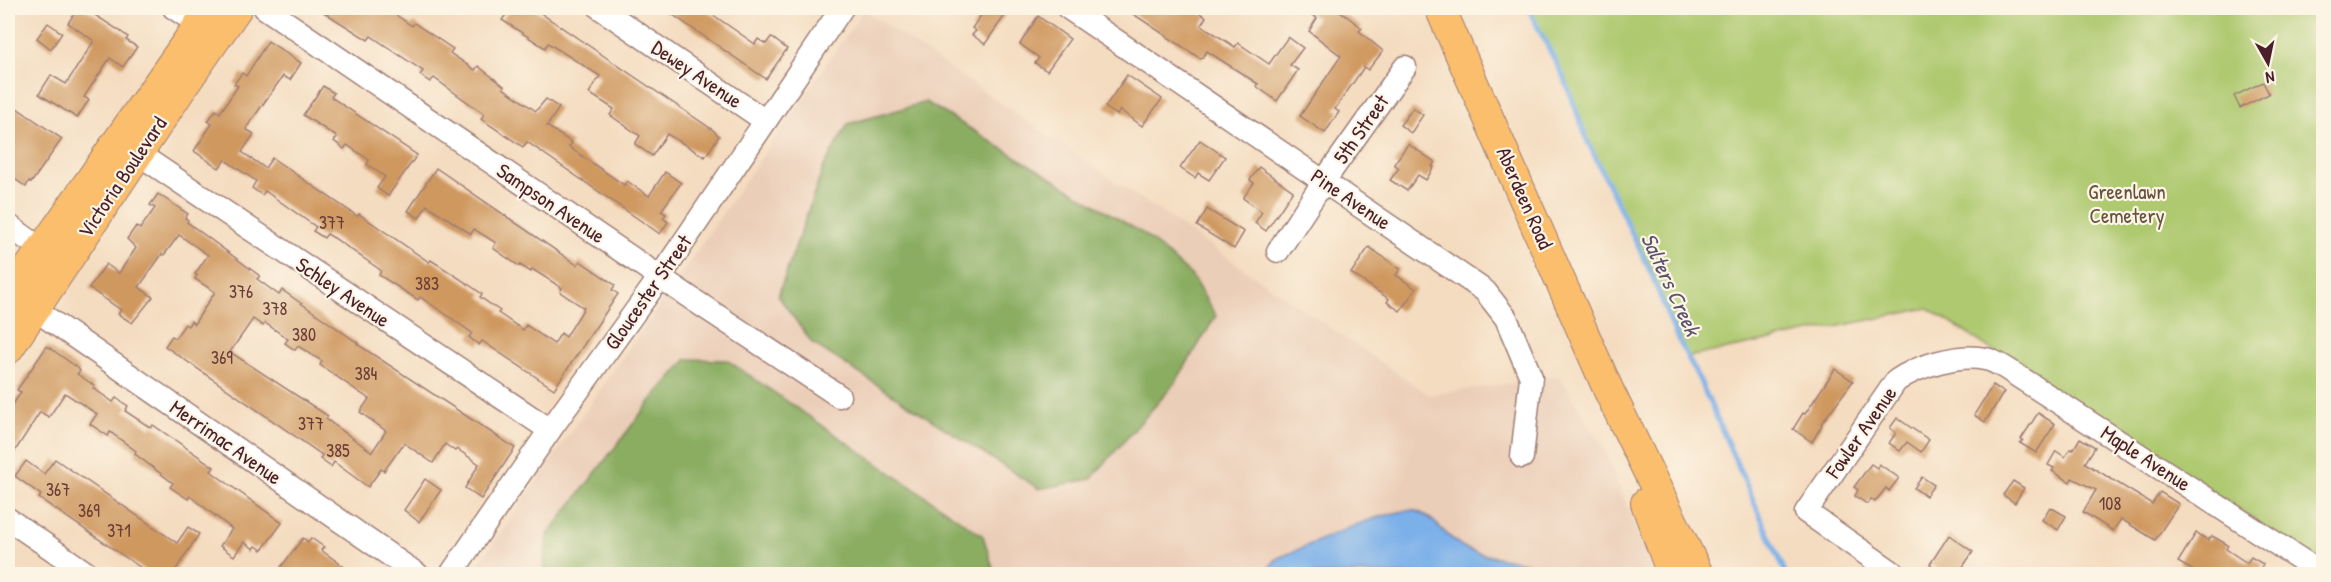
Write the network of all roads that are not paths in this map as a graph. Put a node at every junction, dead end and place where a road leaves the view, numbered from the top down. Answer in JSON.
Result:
{"nodes":[{"id":1,"x":174,"y":8,"type":"edge"},
{"id":2,"x":237,"y":8,"type":"edge"},
{"id":3,"x":265,"y":8,"type":"edge"},
{"id":4,"x":600,"y":8,"type":"edge"},
{"id":5,"x":842,"y":8,"type":"edge"},
{"id":6,"x":1068,"y":8,"type":"edge"},
{"id":7,"x":1440,"y":8,"type":"edge"},
{"id":8,"x":209,"y":23,"type":"edge"},
{"id":9,"x":1405,"y":67,"type":"dead end"},
{"id":10,"x":764,"y":120,"type":"junction"},
{"id":11,"x":137,"y":153,"type":"junction"},
{"id":12,"x":1324,"y":181,"type":"junction"},
{"id":13,"x":8,"y":225,"type":"edge"},
{"id":14,"x":41,"y":249,"type":"junction"},
{"id":15,"x":1278,"y":251,"type":"dead end"},
{"id":16,"x":660,"y":277,"type":"junction"},
{"id":17,"x":21,"y":304,"type":"edge"},
{"id":18,"x":8,"y":349,"type":"edge"},
{"id":19,"x":1963,"y":359,"type":"joint"},
{"id":20,"x":1608,"y":389,"type":"junction"},
{"id":21,"x":839,"y":396,"type":"dead end"},
{"id":22,"x":550,"y":430,"type":"junction"},
{"id":23,"x":1522,"y":457,"type":"dead end"},
{"id":24,"x":8,"y":519,"type":"edge"},
{"id":25,"x":88,"y":574,"type":"edge"},
{"id":26,"x":417,"y":574,"type":"edge"},
{"id":27,"x":451,"y":574,"type":"edge"},
{"id":28,"x":1671,"y":574,"type":"edge"},
{"id":29,"x":1698,"y":574,"type":"edge"},
{"id":30,"x":1895,"y":574,"type":"edge"},
{"id":31,"x":2323,"y":574,"type":"edge"}],
"edges":[{"from":1,"to":8,"type":"street"},
{"from":2,"to":8,"type":"main road","name":"Victoria Boulevard"},
{"from":3,"to":16,"type":"street","name":"Sampson Avenue"},
{"from":4,"to":10,"type":"street","name":"Dewey Avenue"},
{"from":5,"to":10,"type":"street","name":"Gloucester Street"},
{"from":6,"to":12,"type":"street","name":"Pine Avenue"},
{"from":7,"to":20,"type":"main road","name":"Aberdeen Road"},
{"from":8,"to":11,"type":"main road","name":"Victoria Boulevard"},
{"from":8,"to":14,"type":"main road","name":"Victoria Boulevard"},
{"from":9,"to":12,"type":"street","name":"5th Street"},
{"from":10,"to":16,"type":"street","name":"Gloucester Street"},
{"from":11,"to":17,"type":"main road","name":"Victoria Boulevard"},
{"from":11,"to":22,"type":"street","name":"Schley Avenue"},
{"from":12,"to":15,"type":"street","name":"5th Street"},
{"from":12,"to":23,"type":"street","name":"Pine Avenue"},
{"from":13,"to":14,"type":"street"},
{"from":14,"to":17,"type":"main road","name":"Victoria Boulevard"},
{"from":16,"to":21,"type":"street","name":"Sampson Avenue"},
{"from":16,"to":22,"type":"street","name":"Gloucester Street"},
{"from":17,"to":18,"type":"main road","name":"Victoria Boulevard"},
{"from":17,"to":26,"type":"street","name":"Merrimac Avenue"},
{"from":19,"to":30,"type":"street","name":"Fowler Avenue"},
{"from":19,"to":31,"type":"street","name":"Maple Avenue"},
{"from":20,"to":28,"type":"main road","name":"Aberdeen Road"},
{"from":20,"to":29,"type":"main road","name":"Aberdeen Road"},
{"from":22,"to":27,"type":"street","name":"Gloucester Street"},
{"from":24,"to":25,"type":"street"}]}
